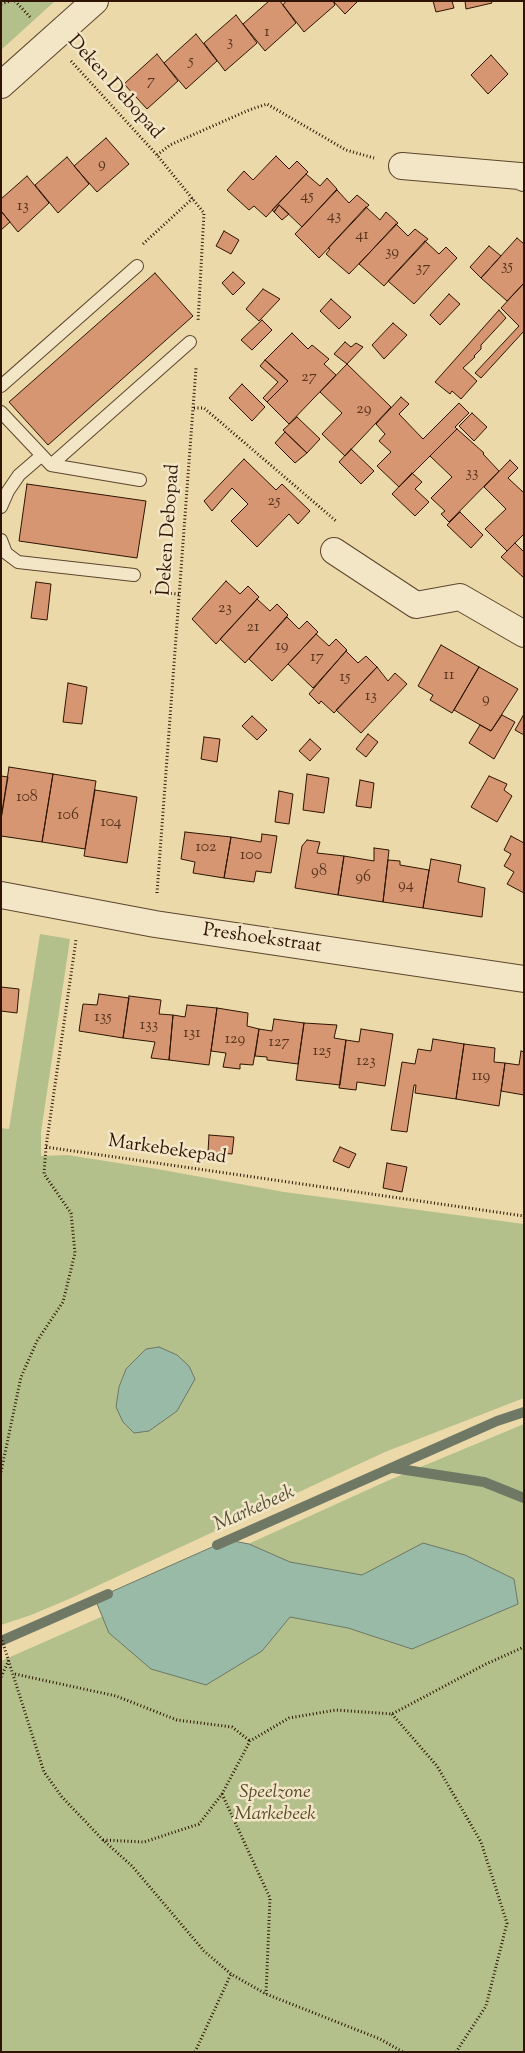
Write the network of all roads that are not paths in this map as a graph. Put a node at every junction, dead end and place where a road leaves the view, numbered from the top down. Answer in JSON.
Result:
{"nodes":[{"id":1,"x":95,"y":1,"type":"edge"},
{"id":2,"x":1,"y":86,"type":"edge"},
{"id":3,"x":402,"y":166,"type":"road end"},
{"id":4,"x":524,"y":178,"type":"edge"},
{"id":5,"x":137,"y":266,"type":"road end"},
{"id":6,"x":190,"y":342,"type":"dead end"},
{"id":7,"x":1,"y":386,"type":"edge"},
{"id":8,"x":1,"y":412,"type":"edge"},
{"id":9,"x":41,"y":456,"type":"junction"},
{"id":10,"x":51,"y":466,"type":"junction"},
{"id":11,"x":140,"y":480,"type":"dead end"},
{"id":12,"x":1,"y":507,"type":"edge"},
{"id":13,"x":1,"y":540,"type":"edge"},
{"id":14,"x":334,"y":551,"type":"road end"},
{"id":15,"x":134,"y":575,"type":"dead end"},
{"id":16,"x":524,"y":634,"type":"edge"},
{"id":17,"x":1,"y":895,"type":"edge"},
{"id":18,"x":524,"y":979,"type":"edge"}],
"edges":[{"from":1,"to":2,"type":"street"},
{"from":3,"to":4,"type":"street"},
{"from":5,"to":7,"type":"lane"},
{"from":6,"to":10,"type":"lane"},
{"from":8,"to":9,"type":"lane"},
{"from":9,"to":10,"type":"lane"},
{"from":9,"to":12,"type":"lane"},
{"from":10,"to":11,"type":"lane"},
{"from":13,"to":15,"type":"lane"},
{"from":14,"to":16,"type":"street"},
{"from":17,"to":18,"type":"street","name":"Preshoekstraat"}]}
